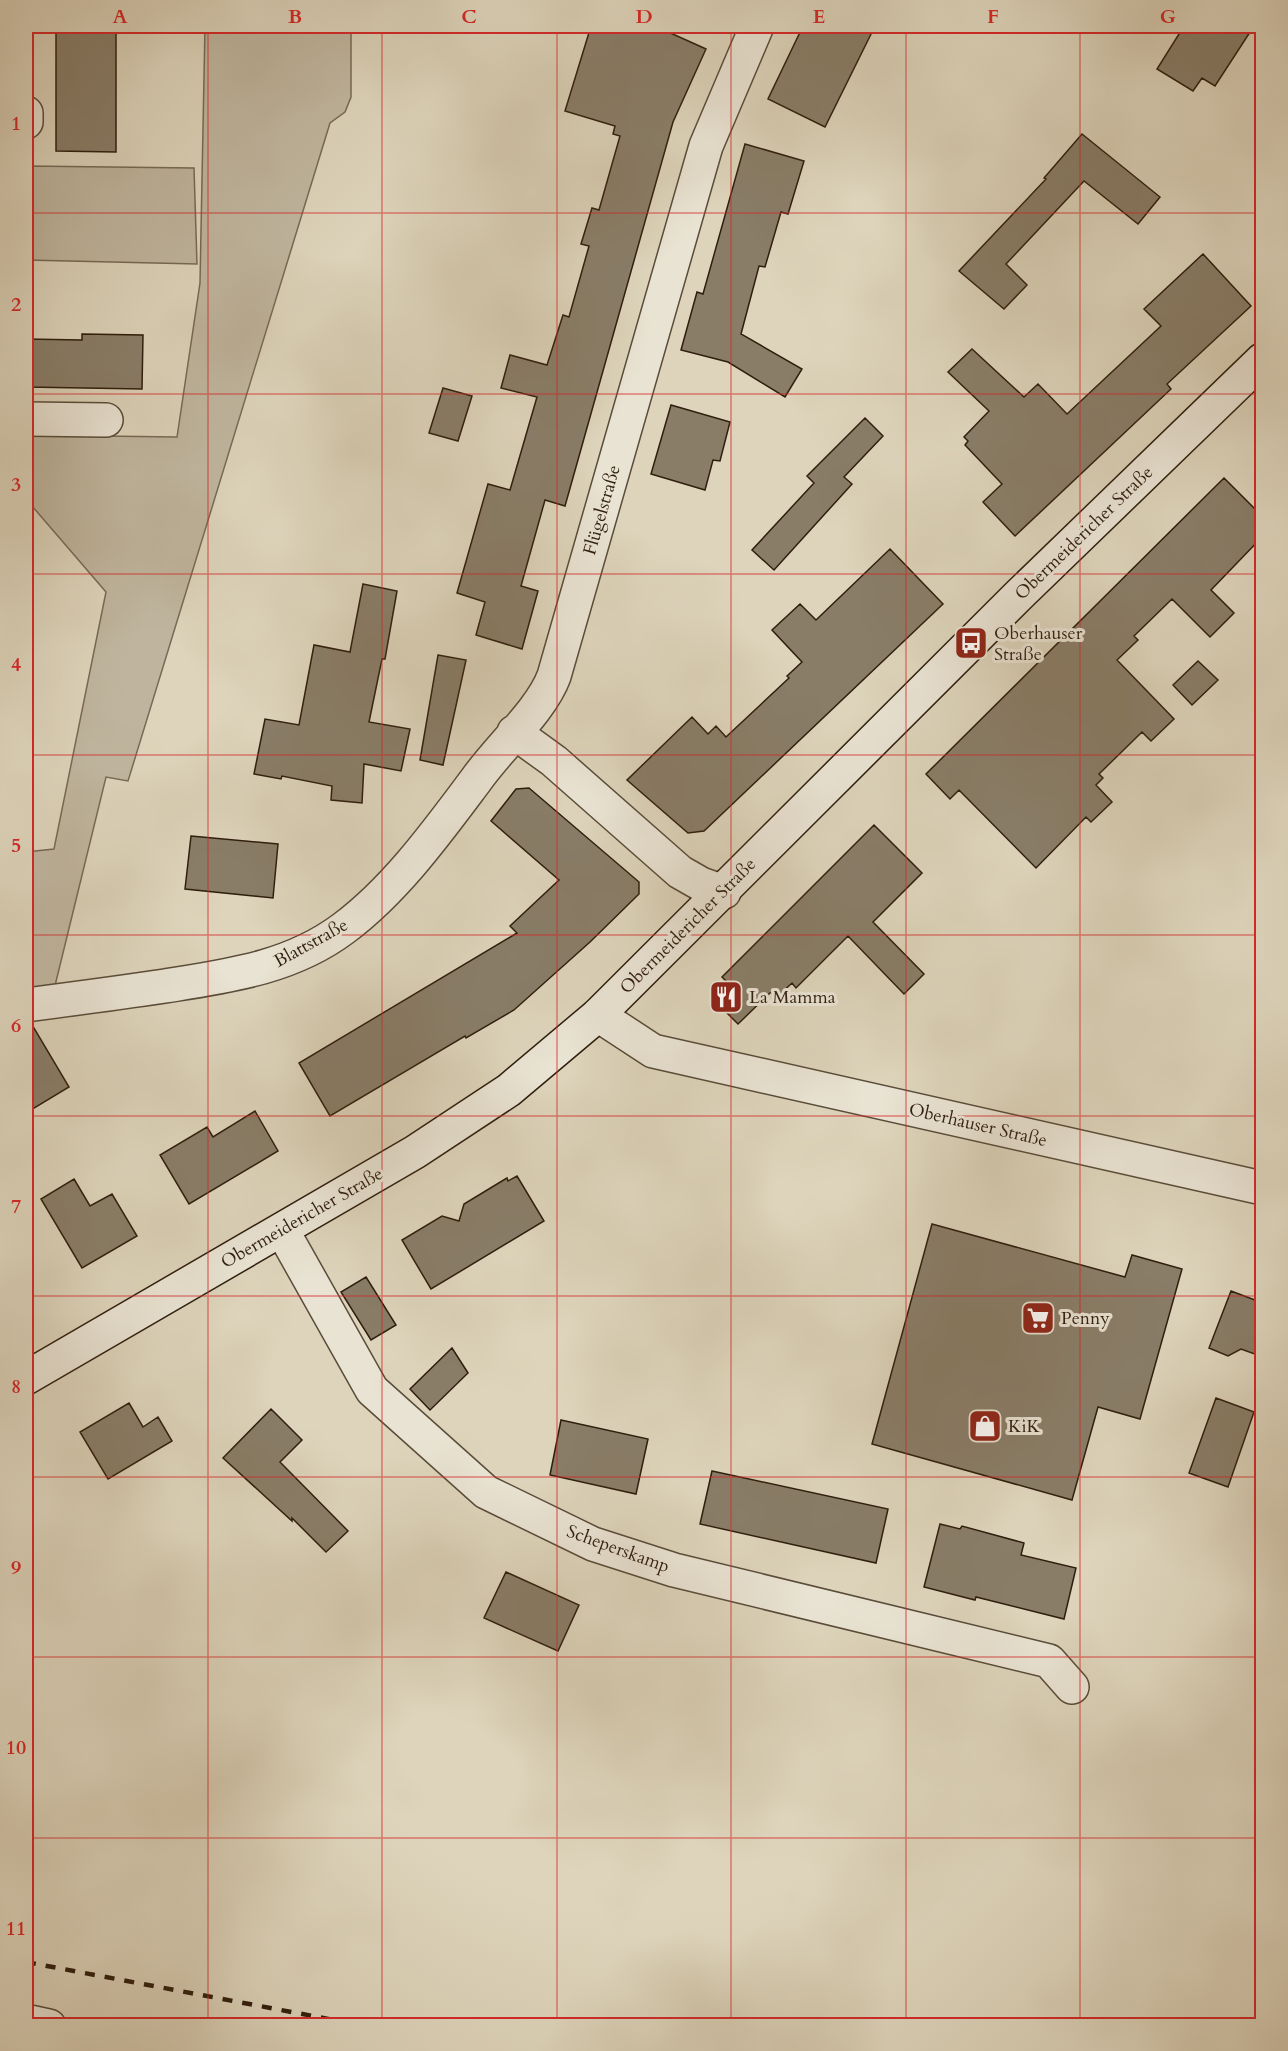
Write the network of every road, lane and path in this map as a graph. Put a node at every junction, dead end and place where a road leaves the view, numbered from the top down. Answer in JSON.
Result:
{"nodes":[{"id":1,"x":757,"y":26,"type":"edge"},
{"id":2,"x":26,"y":112,"type":"edge"},
{"id":3,"x":26,"y":122,"type":"edge"},
{"id":4,"x":1263,"y":360,"type":"edge"},
{"id":5,"x":26,"y":419,"type":"edge"},
{"id":6,"x":106,"y":420,"type":"dead end"},
{"id":7,"x":514,"y":732,"type":"junction"},
{"id":8,"x":724,"y":892,"type":"junction"},
{"id":9,"x":26,"y":1005,"type":"edge"},
{"id":10,"x":598,"y":1016,"type":"junction"},
{"id":11,"x":1263,"y":1188,"type":"edge"},
{"id":12,"x":282,"y":1230,"type":"junction"},
{"id":13,"x":26,"y":1378,"type":"edge"},
{"id":14,"x":1072,"y":1687,"type":"dead end"},
{"id":15,"x":26,"y":2021,"type":"edge"},
{"id":16,"x":49,"y":2025,"type":"edge"}],
"edges":[{"from":1,"to":7,"type":"street","name":"Flügelstraße"},
{"from":2,"to":3,"type":"street"},
{"from":4,"to":8,"type":"street","name":"Obermeidericher Straße"},
{"from":5,"to":6,"type":"street"},
{"from":7,"to":8,"type":"street"},
{"from":7,"to":9,"type":"street","name":"Blattstraße"},
{"from":8,"to":10,"type":"street","name":"Obermeidericher Straße"},
{"from":10,"to":11,"type":"street","name":"Oberhauser Straße"},
{"from":10,"to":12,"type":"street","name":"Obermeidericher Straße"},
{"from":12,"to":13,"type":"street","name":"Obermeidericher Straße"},
{"from":12,"to":14,"type":"street","name":"Scheperskamp"},
{"from":15,"to":16,"type":"street"}]}
